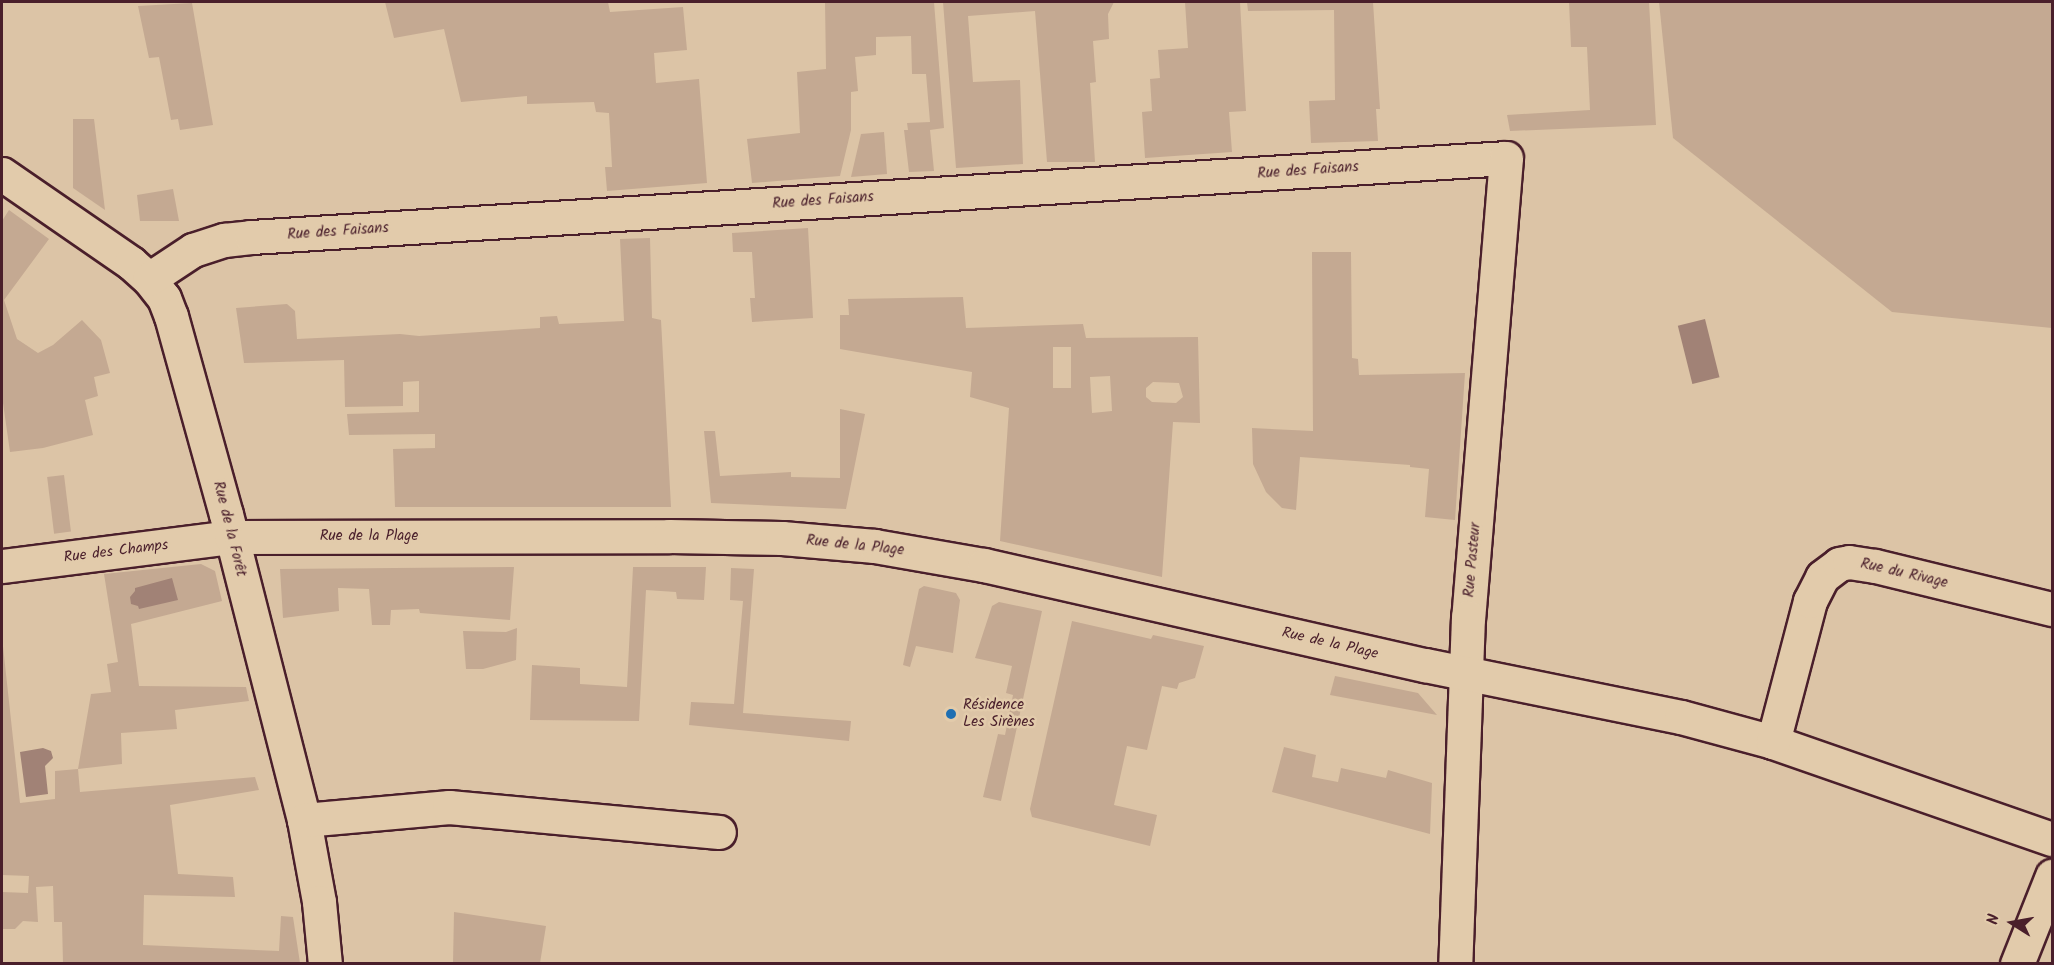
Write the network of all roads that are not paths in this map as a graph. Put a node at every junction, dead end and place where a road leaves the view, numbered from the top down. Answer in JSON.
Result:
{"nodes":[{"id":1,"x":1506,"y":158,"type":"joint"},
{"id":2,"x":2,"y":174,"type":"edge"},
{"id":3,"x":149,"y":279,"type":"junction"},
{"id":4,"x":231,"y":537,"type":"junction"},
{"id":5,"x":2,"y":566,"type":"edge"},
{"id":6,"x":2052,"y":609,"type":"edge"},
{"id":7,"x":1465,"y":674,"type":"junction"},
{"id":8,"x":1773,"y":742,"type":"junction"},
{"id":9,"x":304,"y":820,"type":"junction"},
{"id":10,"x":719,"y":832,"type":"dead end"},
{"id":11,"x":2052,"y":839,"type":"edge"},
{"id":12,"x":2052,"y":876,"type":"edge"},
{"id":13,"x":325,"y":963,"type":"edge"},
{"id":14,"x":1455,"y":963,"type":"edge"},
{"id":15,"x":2017,"y":963,"type":"edge"}],
"edges":[{"from":1,"to":3,"type":"street","name":"Rue des Faisans"},
{"from":1,"to":7,"type":"street","name":"Rue Pasteur"},
{"from":2,"to":3,"type":"street","name":"Rue de la Forêt"},
{"from":3,"to":4,"type":"street","name":"Rue de la Forêt"},
{"from":4,"to":5,"type":"street","name":"Rue des Champs"},
{"from":4,"to":7,"type":"street","name":"Rue de la Plage"},
{"from":4,"to":9,"type":"street","name":"Rue de la Forêt"},
{"from":6,"to":8,"type":"street","name":"Rue du Rivage"},
{"from":7,"to":8,"type":"street"},
{"from":7,"to":14,"type":"street","name":"Rue Pasteur"},
{"from":8,"to":11,"type":"street"},
{"from":9,"to":10,"type":"street"},
{"from":9,"to":13,"type":"street","name":"Rue de la Forêt"},
{"from":12,"to":15,"type":"street"}]}
